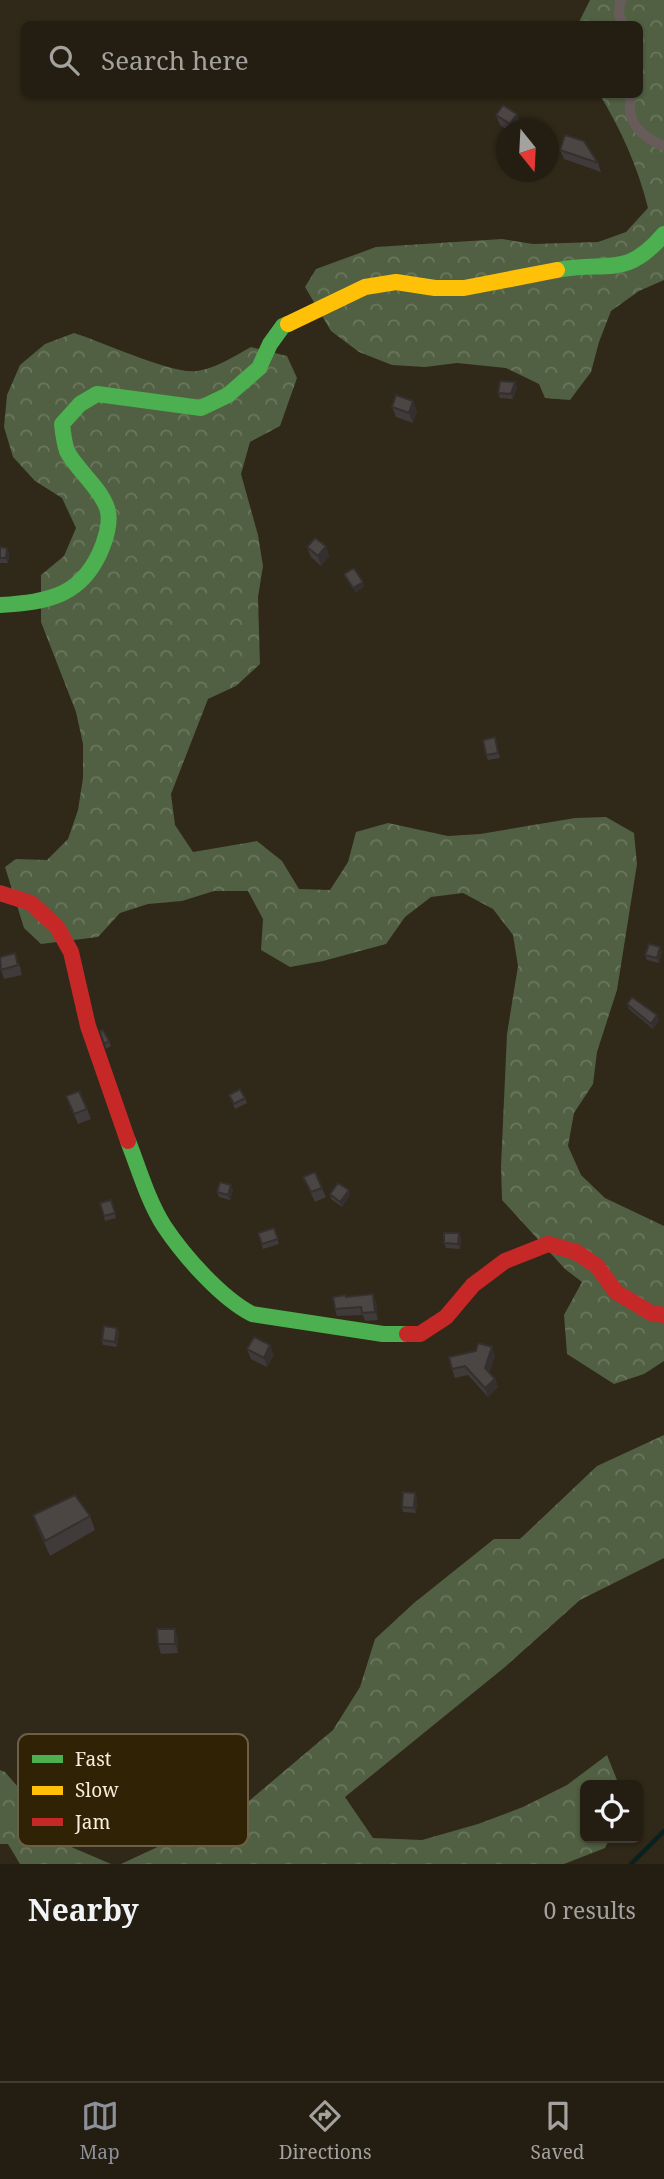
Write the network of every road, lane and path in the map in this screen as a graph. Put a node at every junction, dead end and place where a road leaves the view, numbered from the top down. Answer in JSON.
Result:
{"nodes":[{"id":1,"x":622,"y":0,"type":"edge"},
{"id":2,"x":622,"y":21,"type":"edge"},
{"id":3,"x":631,"y":98,"type":"edge"},
{"id":4,"x":664,"y":146,"type":"edge"},
{"id":5,"x":664,"y":234,"type":"edge"},
{"id":6,"x":0,"y":605,"type":"edge"},
{"id":7,"x":0,"y":893,"type":"edge"},
{"id":8,"x":664,"y":1314,"type":"edge"}],
"edges":[{"from":1,"to":2,"type":"street"},
{"from":3,"to":4,"type":"street"},
{"from":5,"to":6,"type":"street"},
{"from":7,"to":8,"type":"street"}]}
